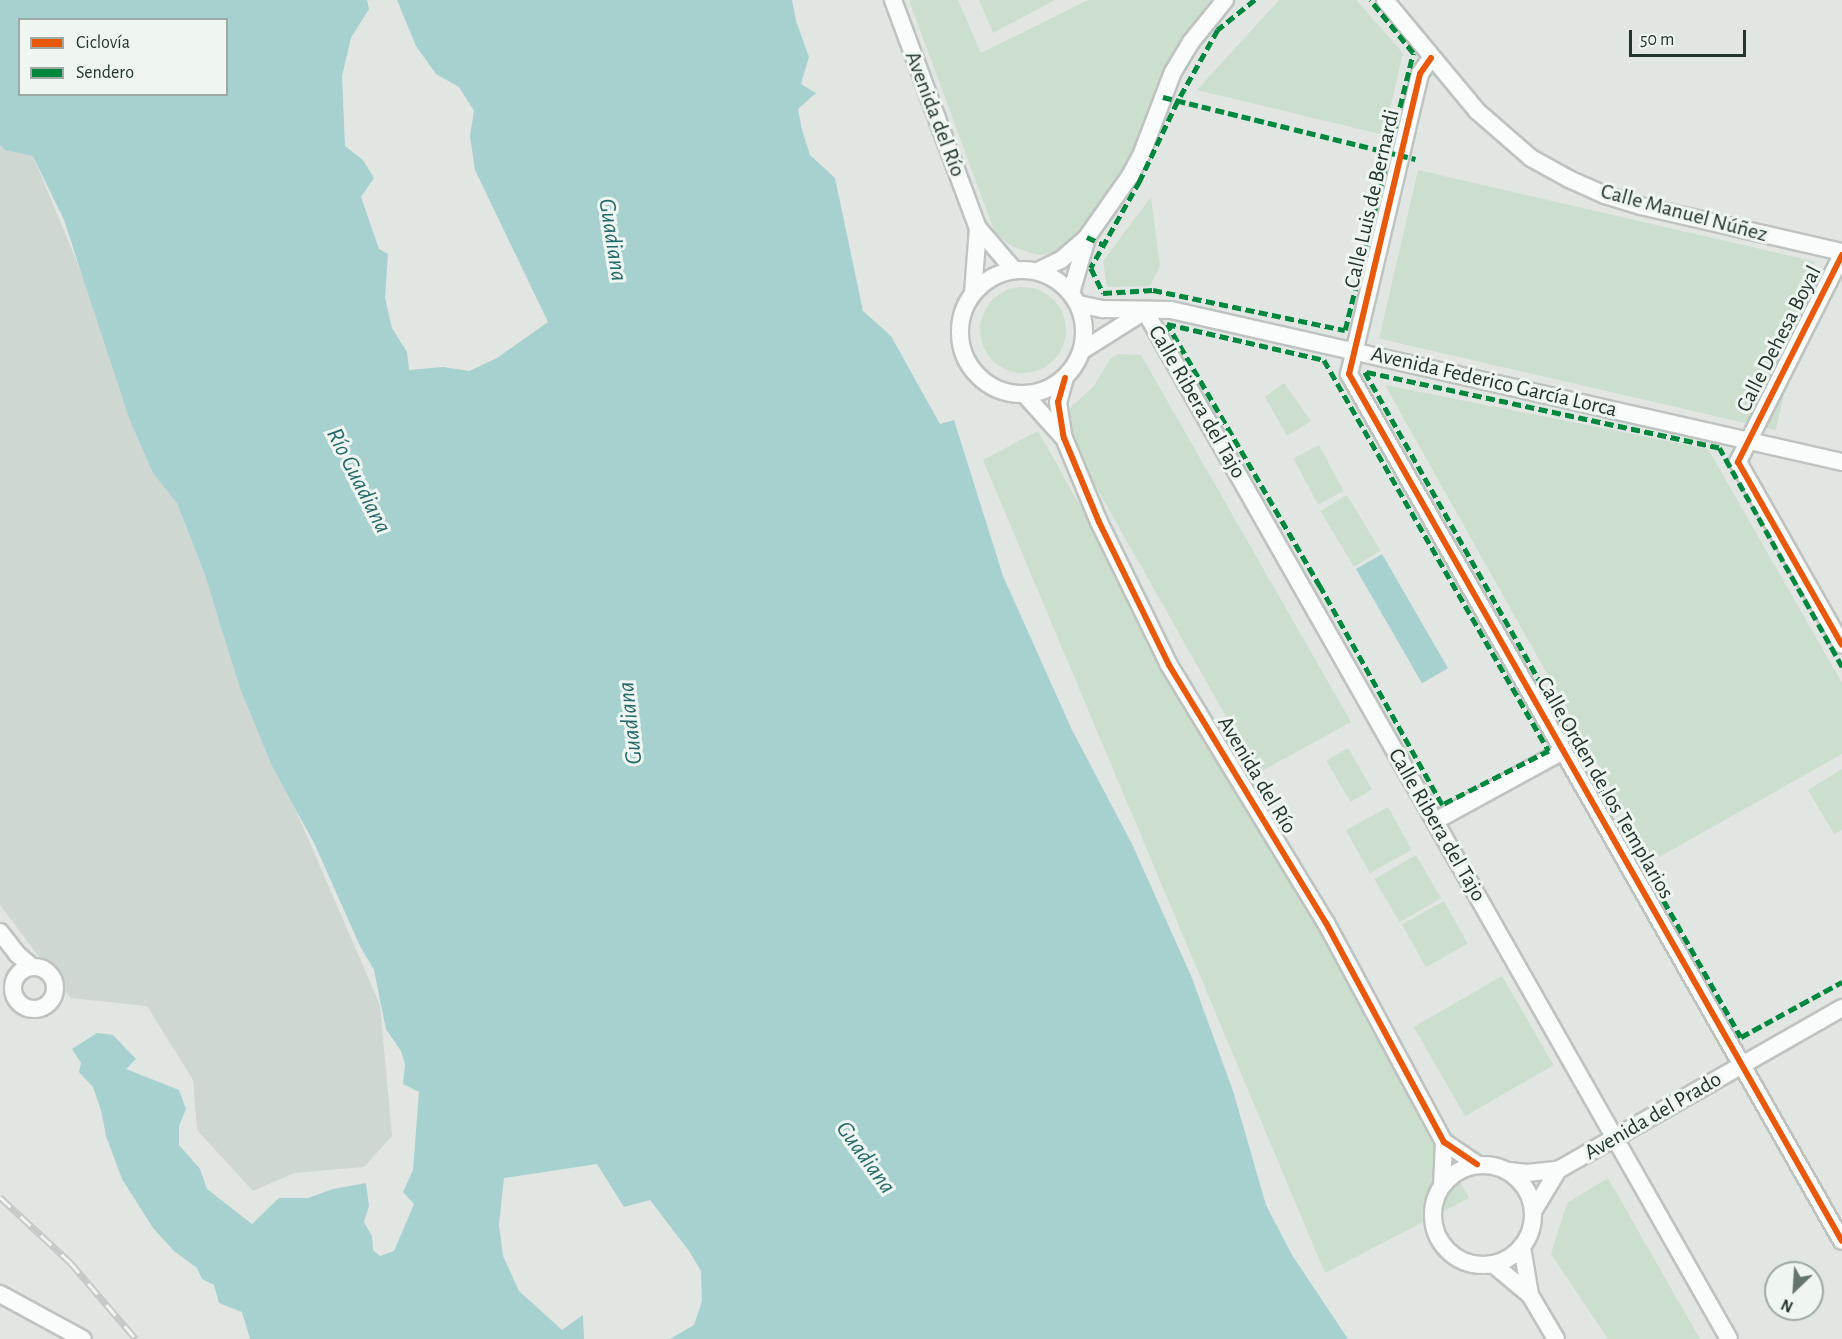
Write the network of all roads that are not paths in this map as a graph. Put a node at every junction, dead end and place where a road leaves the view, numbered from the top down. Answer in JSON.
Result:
{"nodes":[{"id":1,"x":892,"y":0,"type":"edge"},
{"id":2,"x":1225,"y":0,"type":"edge"},
{"id":3,"x":1385,"y":0,"type":"edge"},
{"id":4,"x":1431,"y":58,"type":"junction"},
{"id":5,"x":978,"y":228,"type":"junction"},
{"id":6,"x":1087,"y":237,"type":"junction"},
{"id":7,"x":1842,"y":254,"type":"edge"},
{"id":8,"x":1014,"y":270,"type":"junction"},
{"id":9,"x":1038,"y":272,"type":"junction"},
{"id":10,"x":973,"y":293,"type":"junction"},
{"id":11,"x":1075,"y":298,"type":"junction"},
{"id":12,"x":1145,"y":311,"type":"junction"},
{"id":13,"x":1083,"y":350,"type":"junction"},
{"id":14,"x":1356,"y":351,"type":"junction"},
{"id":15,"x":1065,"y":378,"type":"junction"},
{"id":16,"x":1025,"y":395,"type":"junction"},
{"id":17,"x":1064,"y":438,"type":"junction"},
{"id":18,"x":1748,"y":440,"type":"junction"},
{"id":19,"x":1842,"y":462,"type":"edge"},
{"id":20,"x":1842,"y":645,"type":"edge"},
{"id":21,"x":1563,"y":751,"type":"junction"},
{"id":22,"x":1435,"y":820,"type":"junction"},
{"id":23,"x":0,"y":932,"type":"edge"},
{"id":24,"x":32,"y":967,"type":"dead end"},
{"id":25,"x":1842,"y":1008,"type":"edge"},
{"id":26,"x":1741,"y":1065,"type":"junction"},
{"id":27,"x":1614,"y":1138,"type":"junction"},
{"id":28,"x":1444,"y":1142,"type":"junction"},
{"id":29,"x":1477,"y":1164,"type":"junction"},
{"id":30,"x":1558,"y":1170,"type":"junction"},
{"id":31,"x":1509,"y":1171,"type":"junction"},
{"id":32,"x":1442,"y":1186,"type":"junction"},
{"id":33,"x":1534,"y":1210,"type":"junction"},
{"id":34,"x":1842,"y":1241,"type":"edge"},
{"id":35,"x":1522,"y":1247,"type":"junction"},
{"id":36,"x":1493,"y":1264,"type":"junction"},
{"id":37,"x":0,"y":1294,"type":"edge"},
{"id":38,"x":1530,"y":1295,"type":"junction"},
{"id":39,"x":83,"y":1339,"type":"edge"},
{"id":40,"x":1557,"y":1339,"type":"edge"},
{"id":41,"x":1730,"y":1339,"type":"edge"}],
"edges":[{"from":1,"to":5,"type":"street","name":"Avenida del Río"},
{"from":2,"to":6,"type":"street"},
{"from":3,"to":4,"type":"street","name":"Calle Manuel Núñez"},
{"from":4,"to":7,"type":"street","name":"Calle Manuel Núñez"},
{"from":4,"to":14,"type":"street","name":"Calle Luis de Bernardi"},
{"from":5,"to":8,"type":"street","name":"Avenida del Río"},
{"from":5,"to":10,"type":"street","name":"Avenida del Río"},
{"from":6,"to":9,"type":"street"},
{"from":6,"to":11,"type":"street"},
{"from":7,"to":18,"type":"street","name":"Calle Dehesa Boyal"},
{"from":8,"to":9,"type":"street"},
{"from":8,"to":10,"type":"street"},
{"from":9,"to":11,"type":"street"},
{"from":10,"to":16,"type":"street"},
{"from":11,"to":12,"type":"street","name":"Avenida Federico García Lorca"},
{"from":11,"to":13,"type":"street"},
{"from":12,"to":13,"type":"street"},
{"from":12,"to":14,"type":"street","name":"Avenida Federico García Lorca"},
{"from":12,"to":22,"type":"street","name":"Calle Ribera del Tajo"},
{"from":13,"to":15,"type":"street"},
{"from":14,"to":18,"type":"street","name":"Avenida Federico García Lorca"},
{"from":14,"to":21,"type":"street","name":"Calle Orden de los Templarios"},
{"from":15,"to":16,"type":"street"},
{"from":15,"to":17,"type":"street","name":"Avenida del Río"},
{"from":16,"to":17,"type":"street","name":"Avenida del Río"},
{"from":17,"to":28,"type":"street","name":"Avenida del Río"},
{"from":18,"to":19,"type":"street","name":"Avenida Federico García Lorca"},
{"from":18,"to":20,"type":"street","name":"Calle Dehesa Boyal"},
{"from":21,"to":22,"type":"street"},
{"from":21,"to":26,"type":"street","name":"Calle Orden de los Templarios"},
{"from":22,"to":27,"type":"street","name":"Calle Ribera del Tajo"},
{"from":23,"to":24,"type":"street"},
{"from":25,"to":26,"type":"street","name":"Avenida del Prado"},
{"from":26,"to":27,"type":"street","name":"Avenida del Prado"},
{"from":26,"to":34,"type":"street","name":"Calle Orden de los Templarios"},
{"from":27,"to":30,"type":"street","name":"Avenida del Prado"},
{"from":27,"to":41,"type":"street","name":"Calle Ribera del Tajo"},
{"from":28,"to":29,"type":"street","name":"Avenida del Río"},
{"from":28,"to":32,"type":"street"},
{"from":29,"to":31,"type":"street"},
{"from":29,"to":32,"type":"street"},
{"from":30,"to":31,"type":"street","name":"Avenida del Prado"},
{"from":30,"to":33,"type":"street","name":"Avenida del Prado"},
{"from":31,"to":33,"type":"street"},
{"from":32,"to":36,"type":"street"},
{"from":33,"to":35,"type":"street"},
{"from":35,"to":36,"type":"street"},
{"from":35,"to":38,"type":"street"},
{"from":36,"to":38,"type":"street"},
{"from":37,"to":39,"type":"street"},
{"from":38,"to":40,"type":"street"}]}
